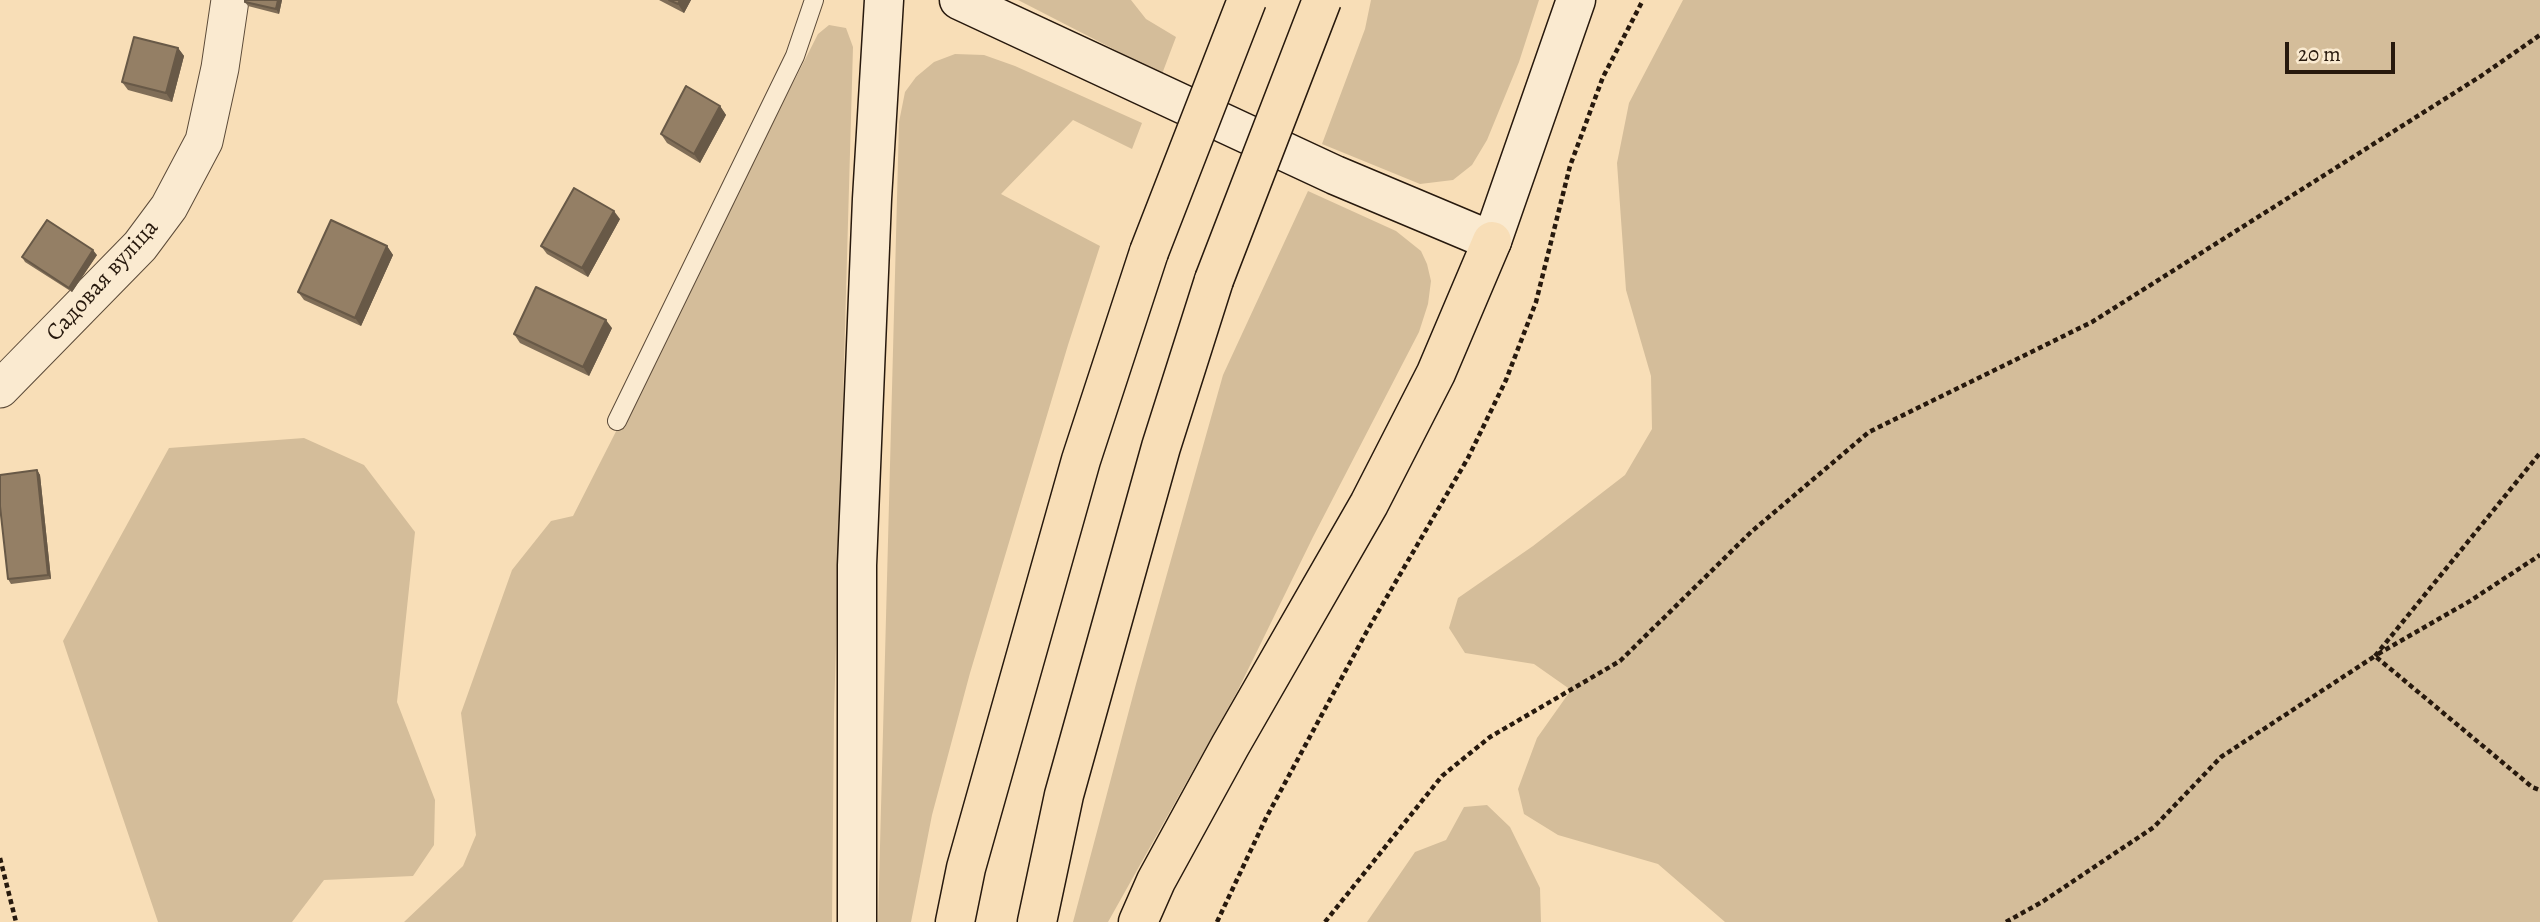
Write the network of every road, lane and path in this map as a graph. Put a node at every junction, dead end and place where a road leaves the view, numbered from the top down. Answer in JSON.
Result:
{"nodes":[{"id":1,"x":230,"y":0,"type":"edge"},
{"id":2,"x":814,"y":0,"type":"edge"},
{"id":3,"x":884,"y":0,"type":"edge"},
{"id":4,"x":959,"y":0,"type":"edge"},
{"id":5,"x":1247,"y":0,"type":"edge"},
{"id":6,"x":1322,"y":0,"type":"edge"},
{"id":7,"x":1576,"y":0,"type":"edge"},
{"id":8,"x":1643,"y":0,"type":"edge"},
{"id":9,"x":2540,"y":36,"type":"edge"},
{"id":10,"x":1492,"y":241,"type":"junction"},
{"id":11,"x":0,"y":389,"type":"edge"},
{"id":12,"x":617,"y":421,"type":"dead end"},
{"id":13,"x":2540,"y":453,"type":"edge"},
{"id":14,"x":2540,"y":555,"type":"edge"},
{"id":15,"x":2375,"y":656,"type":"junction"},
{"id":16,"x":2540,"y":790,"type":"edge"},
{"id":17,"x":0,"y":858,"type":"edge"},
{"id":18,"x":16,"y":922,"type":"edge"},
{"id":19,"x":857,"y":922,"type":"edge"},
{"id":20,"x":955,"y":922,"type":"edge"},
{"id":21,"x":1037,"y":922,"type":"edge"},
{"id":22,"x":1138,"y":922,"type":"edge"},
{"id":23,"x":1217,"y":922,"type":"edge"},
{"id":24,"x":1325,"y":922,"type":"edge"},
{"id":25,"x":2006,"y":922,"type":"edge"}],
"edges":[{"from":1,"to":11,"type":"street","name":"Садовая вуліца"},
{"from":2,"to":12,"type":"lane"},
{"from":3,"to":19,"type":"street"},
{"from":4,"to":10,"type":"street"},
{"from":5,"to":20,"type":"highway","bridge":true},
{"from":6,"to":21,"type":"highway","bridge":true},
{"from":7,"to":10,"type":"street"},
{"from":8,"to":23,"type":"path"},
{"from":9,"to":24,"type":"path"},
{"from":10,"to":22,"type":"highway"},
{"from":13,"to":15,"type":"path"},
{"from":14,"to":15,"type":"path"},
{"from":15,"to":16,"type":"path"},
{"from":15,"to":25,"type":"path"},
{"from":17,"to":18,"type":"path"}]}
